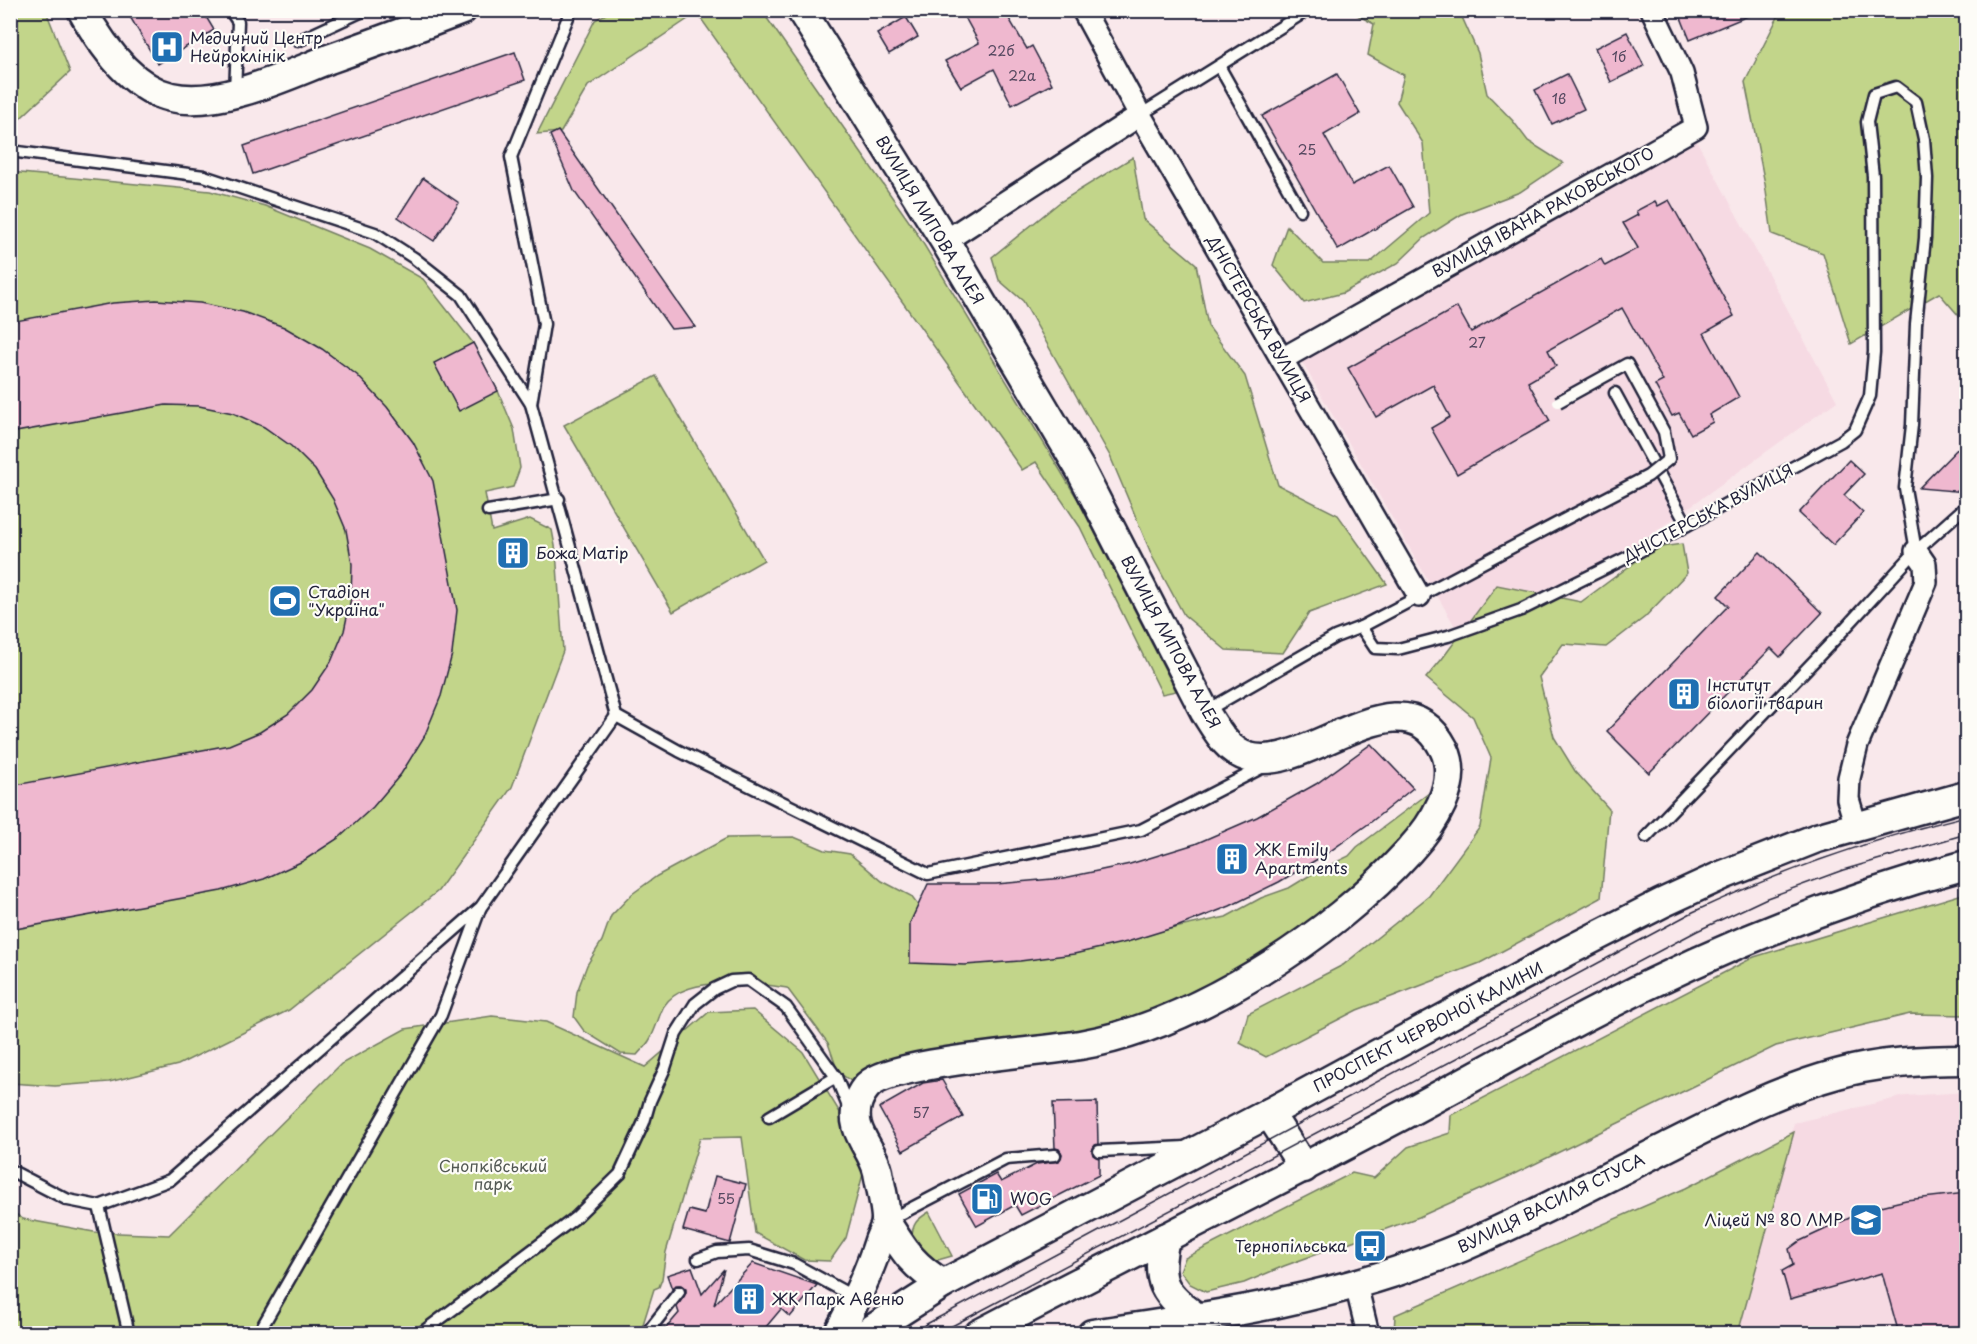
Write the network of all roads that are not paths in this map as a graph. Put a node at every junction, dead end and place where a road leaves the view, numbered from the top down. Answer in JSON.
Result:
{"nodes":[{"id":1,"x":82,"y":10,"type":"edge"},
{"id":2,"x":231,"y":10,"type":"edge"},
{"id":3,"x":365,"y":10,"type":"edge"},
{"id":4,"x":462,"y":10,"type":"edge"},
{"id":5,"x":571,"y":10,"type":"edge"},
{"id":6,"x":801,"y":10,"type":"edge"},
{"id":7,"x":1083,"y":10,"type":"edge"},
{"id":8,"x":1308,"y":10,"type":"edge"},
{"id":9,"x":1652,"y":10,"type":"edge"},
{"id":10,"x":298,"y":41,"type":"dead end"},
{"id":11,"x":1219,"y":66,"type":"junction"},
{"id":12,"x":235,"y":94,"type":"junction"},
{"id":13,"x":1140,"y":115,"type":"junction"},
{"id":14,"x":10,"y":151,"type":"edge"},
{"id":15,"x":1300,"y":210,"type":"dead end"},
{"id":16,"x":945,"y":241,"type":"junction"},
{"id":17,"x":1282,"y":359,"type":"junction"},
{"id":18,"x":1615,"y":393,"type":"dead end"},
{"id":19,"x":1558,"y":402,"type":"dead end"},
{"id":20,"x":531,"y":404,"type":"junction"},
{"id":21,"x":559,"y":499,"type":"junction"},
{"id":22,"x":1963,"y":509,"type":"dead end"},
{"id":23,"x":488,"y":511,"type":"dead end"},
{"id":24,"x":1687,"y":525,"type":"junction"},
{"id":25,"x":1916,"y":551,"type":"junction"},
{"id":26,"x":1419,"y":596,"type":"junction"},
{"id":27,"x":1361,"y":627,"type":"junction"},
{"id":28,"x":1205,"y":712,"type":"junction"},
{"id":29,"x":616,"y":716,"type":"junction"},
{"id":30,"x":1278,"y":759,"type":"junction"},
{"id":31,"x":1966,"y":796,"type":"edge"},
{"id":32,"x":1856,"y":826,"type":"junction"},
{"id":33,"x":1646,"y":837,"type":"dead end"},
{"id":34,"x":1966,"y":865,"type":"edge"},
{"id":35,"x":481,"y":907,"type":"junction"},
{"id":36,"x":1966,"y":1060,"type":"edge"},
{"id":37,"x":836,"y":1077,"type":"junction"},
{"id":38,"x":1269,"y":1113,"type":"junction"},
{"id":39,"x":769,"y":1117,"type":"dead end"},
{"id":40,"x":856,"y":1126,"type":"junction"},
{"id":41,"x":1204,"y":1146,"type":"junction"},
{"id":42,"x":1099,"y":1151,"type":"dead end"},
{"id":43,"x":1055,"y":1155,"type":"dead end"},
{"id":44,"x":1304,"y":1168,"type":"junction"},
{"id":45,"x":10,"y":1170,"type":"edge"},
{"id":46,"x":99,"y":1206,"type":"junction"},
{"id":47,"x":886,"y":1222,"type":"junction"},
{"id":48,"x":1165,"y":1239,"type":"junction"},
{"id":49,"x":698,"y":1259,"type":"dead end"},
{"id":50,"x":943,"y":1284,"type":"junction"},
{"id":51,"x":1356,"y":1285,"type":"junction"},
{"id":52,"x":679,"y":1292,"type":"dead end"},
{"id":53,"x":856,"y":1298,"type":"junction"},
{"id":54,"x":671,"y":1303,"type":"junction"},
{"id":55,"x":680,"y":1311,"type":"dead end"},
{"id":56,"x":1199,"y":1319,"type":"junction"},
{"id":57,"x":129,"y":1334,"type":"edge"},
{"id":58,"x":258,"y":1334,"type":"edge"},
{"id":59,"x":420,"y":1334,"type":"edge"},
{"id":60,"x":646,"y":1334,"type":"edge"},
{"id":61,"x":838,"y":1334,"type":"edge"},
{"id":62,"x":865,"y":1334,"type":"edge"},
{"id":63,"x":979,"y":1334,"type":"edge"},
{"id":64,"x":1092,"y":1334,"type":"edge"},
{"id":65,"x":1368,"y":1334,"type":"edge"}],
"edges":[{"from":1,"to":12,"type":"street"},
{"from":2,"to":12,"type":"lane"},
{"from":3,"to":10,"type":"lane"},
{"from":4,"to":12,"type":"street"},
{"from":5,"to":20,"type":"lane"},
{"from":6,"to":16,"type":"street","name":"ВУЛИЦЯ ЛИПОВА АЛЕЯ"},
{"from":7,"to":13,"type":"street","name":"ДНІСТЕРСЬКА ВУЛИЦЯ"},
{"from":8,"to":11,"type":"lane"},
{"from":9,"to":17,"type":"street","name":"ВУЛИЦЯ ІВАНА РАКОВСЬКОГО"},
{"from":11,"to":13,"type":"lane"},
{"from":11,"to":15,"type":"lane"},
{"from":13,"to":16,"type":"street"},
{"from":13,"to":17,"type":"street","name":"ДНІСТЕРСЬКА ВУЛИЦЯ"},
{"from":14,"to":20,"type":"lane"},
{"from":16,"to":28,"type":"street","name":"ВУЛИЦЯ ЛИПОВА АЛЕЯ"},
{"from":17,"to":26,"type":"street","name":"ДНІСТЕРСЬКА ВУЛИЦЯ"},
{"from":18,"to":24,"type":"lane"},
{"from":19,"to":26,"type":"lane","bridge":true},
{"from":20,"to":21,"type":"lane"},
{"from":21,"to":23,"type":"lane"},
{"from":21,"to":29,"type":"lane"},
{"from":22,"to":25,"type":"lane"},
{"from":24,"to":25,"type":"lane","name":"ДНІСТЕРСЬКА ВУЛИЦЯ"},
{"from":24,"to":27,"type":"lane","name":"ДНІСТЕРСЬКА ВУЛИЦЯ"},
{"from":25,"to":32,"type":"street"},
{"from":25,"to":33,"type":"lane"},
{"from":26,"to":27,"type":"lane"},
{"from":27,"to":28,"type":"lane"},
{"from":28,"to":30,"type":"street","name":"ВУЛИЦЯ ЛИПОВА АЛЕЯ"},
{"from":29,"to":30,"type":"lane"},
{"from":29,"to":35,"type":"lane"},
{"from":30,"to":40,"type":"street","name":"ВУЛИЦЯ ЛИПОВА АЛЕЯ"},
{"from":31,"to":32,"type":"street","name":"ПРОСПЕКТ ЧЕРВОНОЇ КАЛИНИ"},
{"from":32,"to":38,"type":"street","name":"ПРОСПЕКТ ЧЕРВОНОЇ КАЛИНИ"},
{"from":34,"to":44,"type":"street"},
{"from":35,"to":46,"type":"lane"},
{"from":35,"to":58,"type":"lane"},
{"from":36,"to":51,"type":"street","name":"ВУЛИЦЯ ВАСИЛЯ СТУСА"},
{"from":37,"to":39,"type":"lane"},
{"from":37,"to":40,"type":"lane"},
{"from":37,"to":59,"type":"lane"},
{"from":38,"to":41,"type":"street","name":"ПРОСПЕКТ ЧЕРВОНОЇ КАЛИНИ"},
{"from":38,"to":44,"type":"street"},
{"from":40,"to":47,"type":"street"},
{"from":41,"to":42,"type":"lane"},
{"from":41,"to":50,"type":"street","name":"ПРОСПЕКТ ЧЕРВОНОЇ КАЛИНИ"},
{"from":43,"to":47,"type":"lane"},
{"from":44,"to":48,"type":"street"},
{"from":45,"to":46,"type":"lane"},
{"from":46,"to":57,"type":"lane"},
{"from":47,"to":50,"type":"street"},
{"from":47,"to":53,"type":"street"},
{"from":48,"to":56,"type":"street"},
{"from":48,"to":63,"type":"street"},
{"from":49,"to":53,"type":"lane"},
{"from":50,"to":62,"type":"street","name":"ПРОСПЕКТ ЧЕРВОНОЇ КАЛИНИ"},
{"from":51,"to":56,"type":"street","name":"ВУЛИЦЯ ВАСИЛЯ СТУСА"},
{"from":51,"to":65,"type":"street"},
{"from":52,"to":54,"type":"lane"},
{"from":53,"to":61,"type":"street"},
{"from":54,"to":55,"type":"lane"},
{"from":54,"to":60,"type":"lane"},
{"from":56,"to":64,"type":"street","name":"ВУЛИЦЯ ВАСИЛЯ СТУСА"}]}
